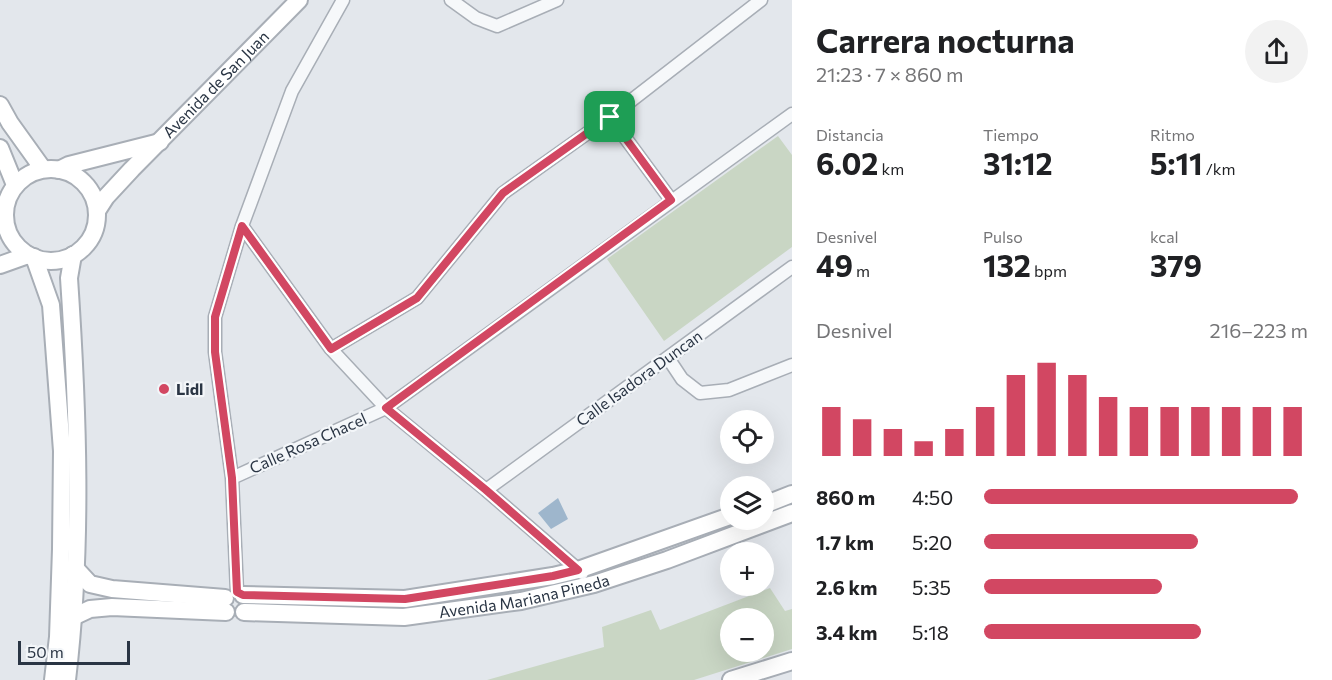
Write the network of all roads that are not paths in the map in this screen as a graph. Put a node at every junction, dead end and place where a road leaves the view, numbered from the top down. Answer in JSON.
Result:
{"nodes":[{"id":1,"x":299,"y":0,"type":"edge"},
{"id":2,"x":452,"y":0,"type":"edge"},
{"id":3,"x":557,"y":0,"type":"edge"},
{"id":4,"x":761,"y":0,"type":"edge"},
{"id":5,"x":342,"y":1,"type":"edge"},
{"id":6,"x":0,"y":105,"type":"edge"},
{"id":7,"x":792,"y":114,"type":"edge"},
{"id":8,"x":610,"y":117,"type":"junction"},
{"id":9,"x":161,"y":141,"type":"junction"},
{"id":10,"x":0,"y":148,"type":"edge"},
{"id":11,"x":51,"y":170,"type":"junction"},
{"id":12,"x":15,"y":185,"type":"junction"},
{"id":13,"x":671,"y":200,"type":"junction"},
{"id":14,"x":97,"y":211,"type":"junction"},
{"id":15,"x":2,"y":219,"type":"edge"},
{"id":16,"x":242,"y":226,"type":"junction"},
{"id":17,"x":73,"y":255,"type":"junction"},
{"id":18,"x":31,"y":256,"type":"junction"},
{"id":19,"x":0,"y":265,"type":"edge"},
{"id":20,"x":792,"y":267,"type":"edge"},
{"id":21,"x":331,"y":349,"type":"junction"},
{"id":22,"x":668,"y":357,"type":"junction"},
{"id":23,"x":792,"y":364,"type":"edge"},
{"id":24,"x":386,"y":408,"type":"junction"},
{"id":25,"x":232,"y":478,"type":"junction"},
{"id":26,"x":486,"y":490,"type":"junction"},
{"id":27,"x":792,"y":494,"type":"edge"},
{"id":28,"x":774,"y":500,"type":"edge"},
{"id":29,"x":792,"y":513,"type":"edge"},
{"id":30,"x":720,"y":520,"type":"edge"},
{"id":31,"x":77,"y":570,"type":"junction"},
{"id":32,"x":578,"y":570,"type":"junction"},
{"id":33,"x":594,"y":584,"type":"junction"},
{"id":34,"x":232,"y":599,"type":"junction"},
{"id":35,"x":73,"y":617,"type":"junction"},
{"id":36,"x":792,"y":661,"type":"edge"},
{"id":37,"x":53,"y":680,"type":"edge"},
{"id":38,"x":67,"y":680,"type":"edge"},
{"id":39,"x":731,"y":680,"type":"edge"}],
"edges":[{"from":1,"to":9,"type":"main road","name":"Avenida de San Juan"},
{"from":2,"to":3,"type":"street"},
{"from":4,"to":8,"type":"street"},
{"from":5,"to":16,"type":"street"},
{"from":6,"to":11,"type":"main road"},
{"from":7,"to":13,"type":"street","name":"Calle Rosa Chacel"},
{"from":8,"to":13,"type":"street"},
{"from":8,"to":21,"type":"street"},
{"from":9,"to":11,"type":"main road"},
{"from":9,"to":14,"type":"main road","name":"Avenida de San Juan"},
{"from":10,"to":12,"type":"main road"},
{"from":11,"to":12,"type":"main road"},
{"from":11,"to":14,"type":"main road"},
{"from":12,"to":15,"type":"main road"},
{"from":13,"to":24,"type":"street","name":"Calle Rosa Chacel"},
{"from":14,"to":17,"type":"main road"},
{"from":15,"to":18,"type":"main road"},
{"from":16,"to":21,"type":"street"},
{"from":16,"to":25,"type":"street"},
{"from":17,"to":18,"type":"main road"},
{"from":17,"to":31,"type":"main road"},
{"from":18,"to":19,"type":"main road"},
{"from":18,"to":37,"type":"main road"},
{"from":20,"to":22,"type":"street","name":"Calle Isadora Duncan"},
{"from":21,"to":24,"type":"street"},
{"from":22,"to":23,"type":"street"},
{"from":22,"to":26,"type":"street","name":"Calle Isadora Duncan"},
{"from":24,"to":25,"type":"street","name":"Calle Rosa Chacel"},
{"from":24,"to":26,"type":"street"},
{"from":25,"to":34,"type":"street"},
{"from":26,"to":32,"type":"street"},
{"from":27,"to":28,"type":"main road"},
{"from":29,"to":33,"type":"main road","name":"Avenida Mariana Pineda"},
{"from":30,"to":32,"type":"main road","name":"Avenida Mariana Pineda"},
{"from":31,"to":34,"type":"main road","name":"Avenida Mariana Pineda"},
{"from":31,"to":35,"type":"main road"},
{"from":32,"to":33,"type":"street"},
{"from":32,"to":34,"type":"main road","name":"Avenida Mariana Pineda"},
{"from":33,"to":34,"type":"main road","name":"Avenida Mariana Pineda"},
{"from":34,"to":35,"type":"main road","name":"Avenida Mariana Pineda"},
{"from":35,"to":38,"type":"main road"},
{"from":36,"to":39,"type":"main road"}]}
